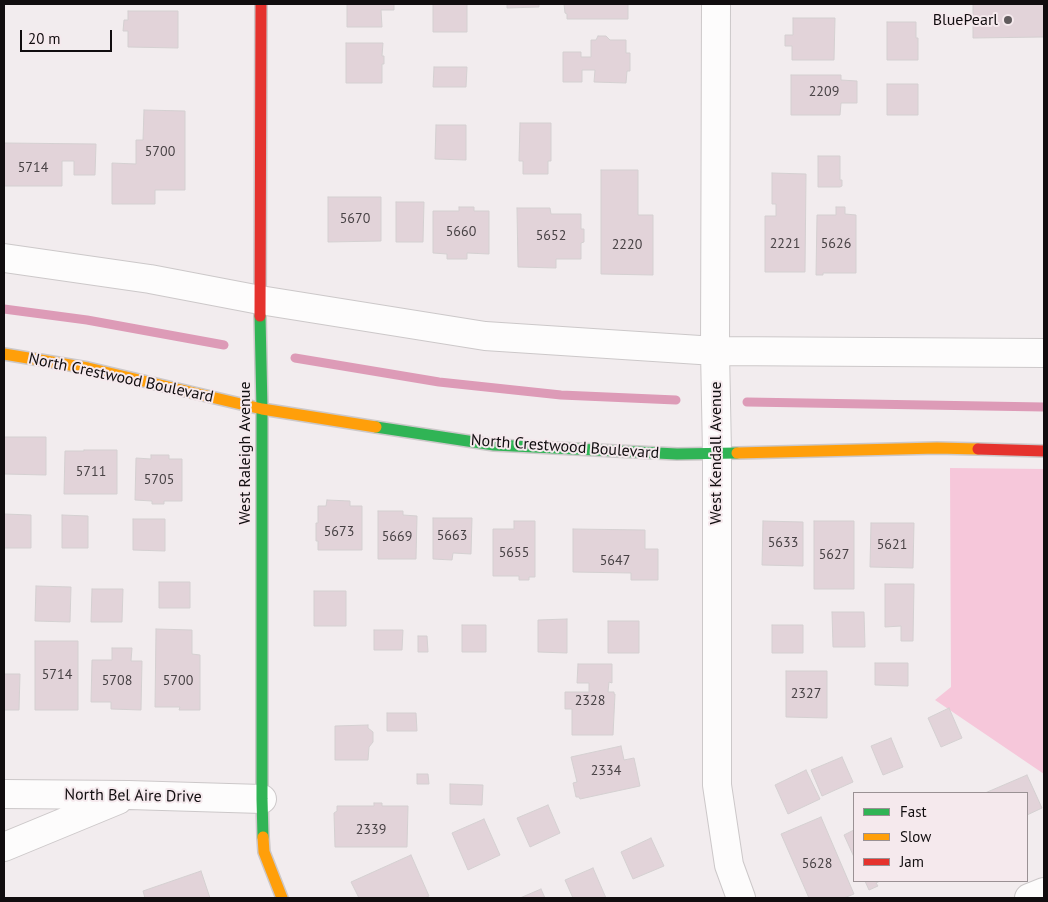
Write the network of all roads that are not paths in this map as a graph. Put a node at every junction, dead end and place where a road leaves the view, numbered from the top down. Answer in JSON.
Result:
{"nodes":[{"id":1,"x":261,"y":4,"type":"edge"},
{"id":2,"x":716,"y":4,"type":"edge"},
{"id":3,"x":4,"y":258,"type":"edge"},
{"id":4,"x":260,"y":300,"type":"junction"},
{"id":5,"x":716,"y":351,"type":"junction"},
{"id":6,"x":1044,"y":353,"type":"edge"},
{"id":7,"x":4,"y":354,"type":"edge"},
{"id":8,"x":262,"y":409,"type":"junction"},
{"id":9,"x":1044,"y":451,"type":"edge"},
{"id":10,"x":717,"y":453,"type":"junction"},
{"id":11,"x":4,"y":794,"type":"edge"},
{"id":12,"x":128,"y":795,"type":"junction"},
{"id":13,"x":262,"y":799,"type":"junction"},
{"id":14,"x":4,"y":847,"type":"edge"},
{"id":15,"x":1044,"y":892,"type":"edge"},
{"id":16,"x":282,"y":898,"type":"edge"},
{"id":17,"x":741,"y":898,"type":"edge"},
{"id":18,"x":1029,"y":898,"type":"edge"}],
"edges":[{"from":1,"to":4,"type":"street","name":"West Raleigh Avenue"},
{"from":2,"to":5,"type":"street","name":"West Kendall Avenue"},
{"from":3,"to":4,"type":"street"},
{"from":4,"to":5,"type":"street"},
{"from":4,"to":8,"type":"street","name":"West Raleigh Avenue"},
{"from":5,"to":6,"type":"street"},
{"from":5,"to":10,"type":"street","name":"West Kendall Avenue"},
{"from":7,"to":8,"type":"street","name":"North Crestwood Boulevard"},
{"from":8,"to":10,"type":"street","name":"North Crestwood Boulevard"},
{"from":8,"to":13,"type":"street","name":"West Raleigh Avenue"},
{"from":9,"to":10,"type":"street","name":"North Crestwood Boulevard"},
{"from":10,"to":17,"type":"street","name":"West Kendall Avenue"},
{"from":11,"to":12,"type":"street","name":"North Bel Aire Drive"},
{"from":12,"to":13,"type":"street","name":"North Bel Aire Drive"},
{"from":12,"to":14,"type":"street"},
{"from":13,"to":16,"type":"street","name":"West Raleigh Avenue"},
{"from":15,"to":18,"type":"street"}]}
